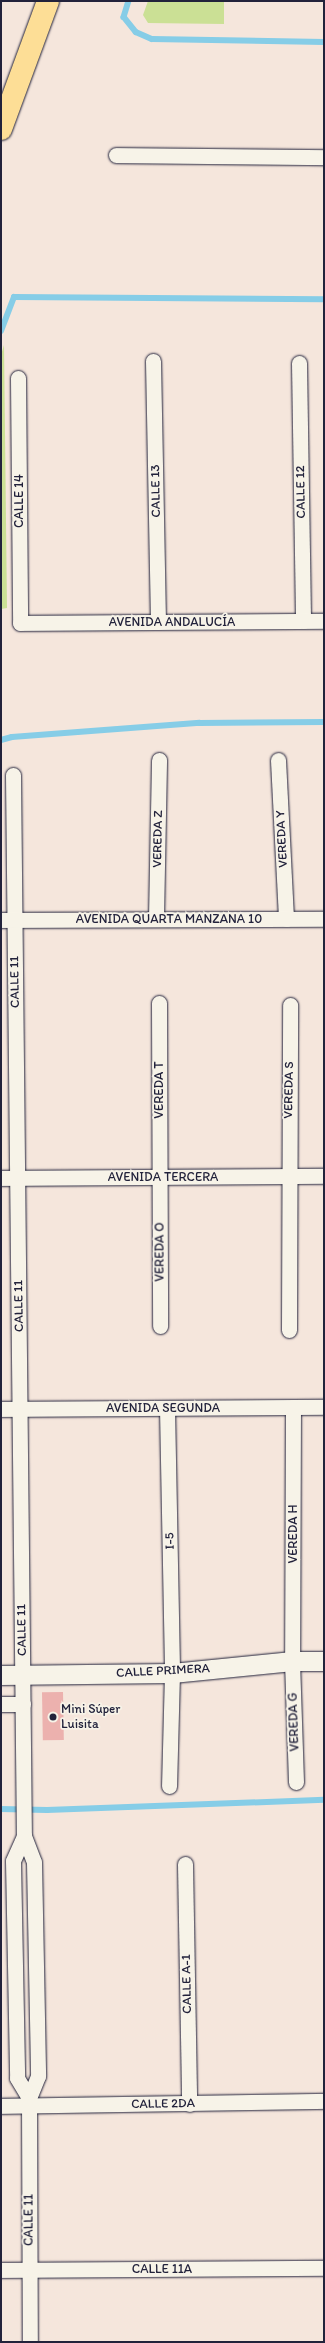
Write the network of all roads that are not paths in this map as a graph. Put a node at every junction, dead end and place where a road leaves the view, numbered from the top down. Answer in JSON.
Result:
{"nodes":[{"id":1,"x":48,"y":1,"type":"edge"},
{"id":2,"x":1,"y":129,"type":"edge"},
{"id":3,"x":116,"y":154,"type":"dead end"},
{"id":4,"x":324,"y":156,"type":"edge"},
{"id":5,"x":154,"y":361,"type":"dead end"},
{"id":6,"x":299,"y":363,"type":"dead end"},
{"id":7,"x":18,"y":378,"type":"dead end"},
{"id":8,"x":303,"y":621,"type":"junction"},
{"id":9,"x":324,"y":621,"type":"edge"},
{"id":10,"x":158,"y":622,"type":"junction"},
{"id":11,"x":20,"y":623,"type":"joint"},
{"id":12,"x":159,"y":760,"type":"dead end"},
{"id":13,"x":278,"y":760,"type":"dead end"},
{"id":14,"x":13,"y":775,"type":"dead end"},
{"id":15,"x":156,"y":918,"type":"junction"},
{"id":16,"x":286,"y":919,"type":"junction"},
{"id":17,"x":324,"y":919,"type":"edge"},
{"id":18,"x":8,"y":920,"type":"edge"},
{"id":19,"x":159,"y":1003,"type":"dead end"},
{"id":20,"x":290,"y":1005,"type":"dead end"},
{"id":21,"x":288,"y":1176,"type":"junction"},
{"id":22,"x":324,"y":1176,"type":"edge"},
{"id":23,"x":160,"y":1177,"type":"junction"},
{"id":24,"x":1,"y":1178,"type":"edge"},
{"id":25,"x":17,"y":1178,"type":"junction"},
{"id":26,"x":160,"y":1326,"type":"dead end"},
{"id":27,"x":289,"y":1330,"type":"dead end"},
{"id":28,"x":292,"y":1407,"type":"junction"},
{"id":29,"x":324,"y":1407,"type":"edge"},
{"id":30,"x":167,"y":1408,"type":"junction"},
{"id":31,"x":20,"y":1409,"type":"junction"},
{"id":32,"x":1,"y":1410,"type":"edge"},
{"id":33,"x":292,"y":1661,"type":"junction"},
{"id":34,"x":324,"y":1661,"type":"edge"},
{"id":35,"x":172,"y":1673,"type":"junction"},
{"id":36,"x":1,"y":1675,"type":"edge"},
{"id":37,"x":22,"y":1675,"type":"junction"},
{"id":38,"x":1,"y":1704,"type":"edge"},
{"id":39,"x":23,"y":1704,"type":"junction"},
{"id":40,"x":296,"y":1782,"type":"dead end"},
{"id":41,"x":168,"y":1786,"type":"dead end"},
{"id":42,"x":24,"y":1829,"type":"junction"},
{"id":43,"x":185,"y":1864,"type":"dead end"},
{"id":44,"x":35,"y":1962,"type":"junction"},
{"id":45,"x":15,"y":1963,"type":"junction"},
{"id":46,"x":324,"y":2101,"type":"edge"},
{"id":47,"x":29,"y":2102,"type":"junction"},
{"id":48,"x":189,"y":2104,"type":"junction"},
{"id":49,"x":1,"y":2106,"type":"edge"},
{"id":50,"x":324,"y":2268,"type":"edge"},
{"id":51,"x":1,"y":2270,"type":"edge"},
{"id":52,"x":29,"y":2270,"type":"junction"},
{"id":53,"x":30,"y":2342,"type":"edge"}],
"edges":[{"from":1,"to":2,"type":"highway"},
{"from":3,"to":4,"type":"street"},
{"from":5,"to":10,"type":"street","name":"CALLE 13"},
{"from":6,"to":8,"type":"street","name":"CALLE 12"},
{"from":7,"to":11,"type":"street","name":"CALLE 14"},
{"from":8,"to":9,"type":"street","name":"AVENIDA ANDALUCÍA"},
{"from":8,"to":10,"type":"street","name":"AVENIDA ANDALUCÍA"},
{"from":10,"to":11,"type":"street","name":"AVENIDA ANDALUCÍA"},
{"from":12,"to":15,"type":"street","name":"VEREDA Z"},
{"from":13,"to":16,"type":"street","name":"VEREDA Y"},
{"from":14,"to":18,"type":"street","name":"CALLE 11"},
{"from":15,"to":16,"type":"street","name":"AVENIDA QUARTA MANZANA 10"},
{"from":15,"to":18,"type":"street","name":"AVENIDA QUARTA MANZANA 10"},
{"from":16,"to":17,"type":"street","name":"AVENIDA QUARTA MANZANA 10"},
{"from":18,"to":25,"type":"street","name":"CALLE 11"},
{"from":19,"to":23,"type":"street","name":"VEREDA T"},
{"from":20,"to":21,"type":"street","name":"VEREDA S"},
{"from":21,"to":22,"type":"street","name":"AVENIDA TERCERA"},
{"from":21,"to":23,"type":"street","name":"AVENIDA TERCERA"},
{"from":21,"to":27,"type":"street","name":"VEREDA S"},
{"from":23,"to":25,"type":"street","name":"AVENIDA TERCERA"},
{"from":23,"to":26,"type":"street","name":"VEREDA O"},
{"from":24,"to":25,"type":"street","name":"AVENIDA TERCERA"},
{"from":25,"to":31,"type":"street","name":"CALLE 11"},
{"from":28,"to":29,"type":"street","name":"AVENIDA SEGUNDA"},
{"from":28,"to":30,"type":"street","name":"AVENIDA SEGUNDA"},
{"from":28,"to":33,"type":"street","name":"VEREDA H"},
{"from":30,"to":31,"type":"street","name":"AVENIDA SEGUNDA"},
{"from":30,"to":35,"type":"street","name":"I-5"},
{"from":31,"to":32,"type":"street","name":"AVENIDA SEGUNDA"},
{"from":31,"to":37,"type":"street","name":"CALLE 11"},
{"from":33,"to":34,"type":"street","name":"CALLE PRIMERA"},
{"from":33,"to":35,"type":"street","name":"CALLE PRIMERA"},
{"from":33,"to":40,"type":"street","name":"VEREDA G"},
{"from":35,"to":37,"type":"street","name":"CALLE PRIMERA"},
{"from":35,"to":41,"type":"street","name":"I-5"},
{"from":36,"to":37,"type":"street","name":"CALLE PRIMERA"},
{"from":37,"to":39,"type":"street","name":"CALLE 11"},
{"from":38,"to":39,"type":"street"},
{"from":39,"to":42,"type":"street","name":"CALLE 11"},
{"from":42,"to":44,"type":"street","name":"CALLE 11"},
{"from":42,"to":45,"type":"street","name":"CALLE 11"},
{"from":43,"to":48,"type":"street","name":"CALLE A-1"},
{"from":44,"to":45,"type":"street"},
{"from":44,"to":47,"type":"street","name":"CALLE 11"},
{"from":45,"to":47,"type":"street","name":"CALLE 11"},
{"from":46,"to":48,"type":"street","name":"CALLE 2DA"},
{"from":47,"to":48,"type":"street","name":"CALLE 2DA"},
{"from":47,"to":49,"type":"street","name":"CALLE 2DA"},
{"from":47,"to":52,"type":"street","name":"CALLE 11"},
{"from":50,"to":52,"type":"street","name":"CALLE 11A"},
{"from":51,"to":52,"type":"street","name":"CALLE 11A"},
{"from":52,"to":53,"type":"street","name":"CALLE 11"}]}
